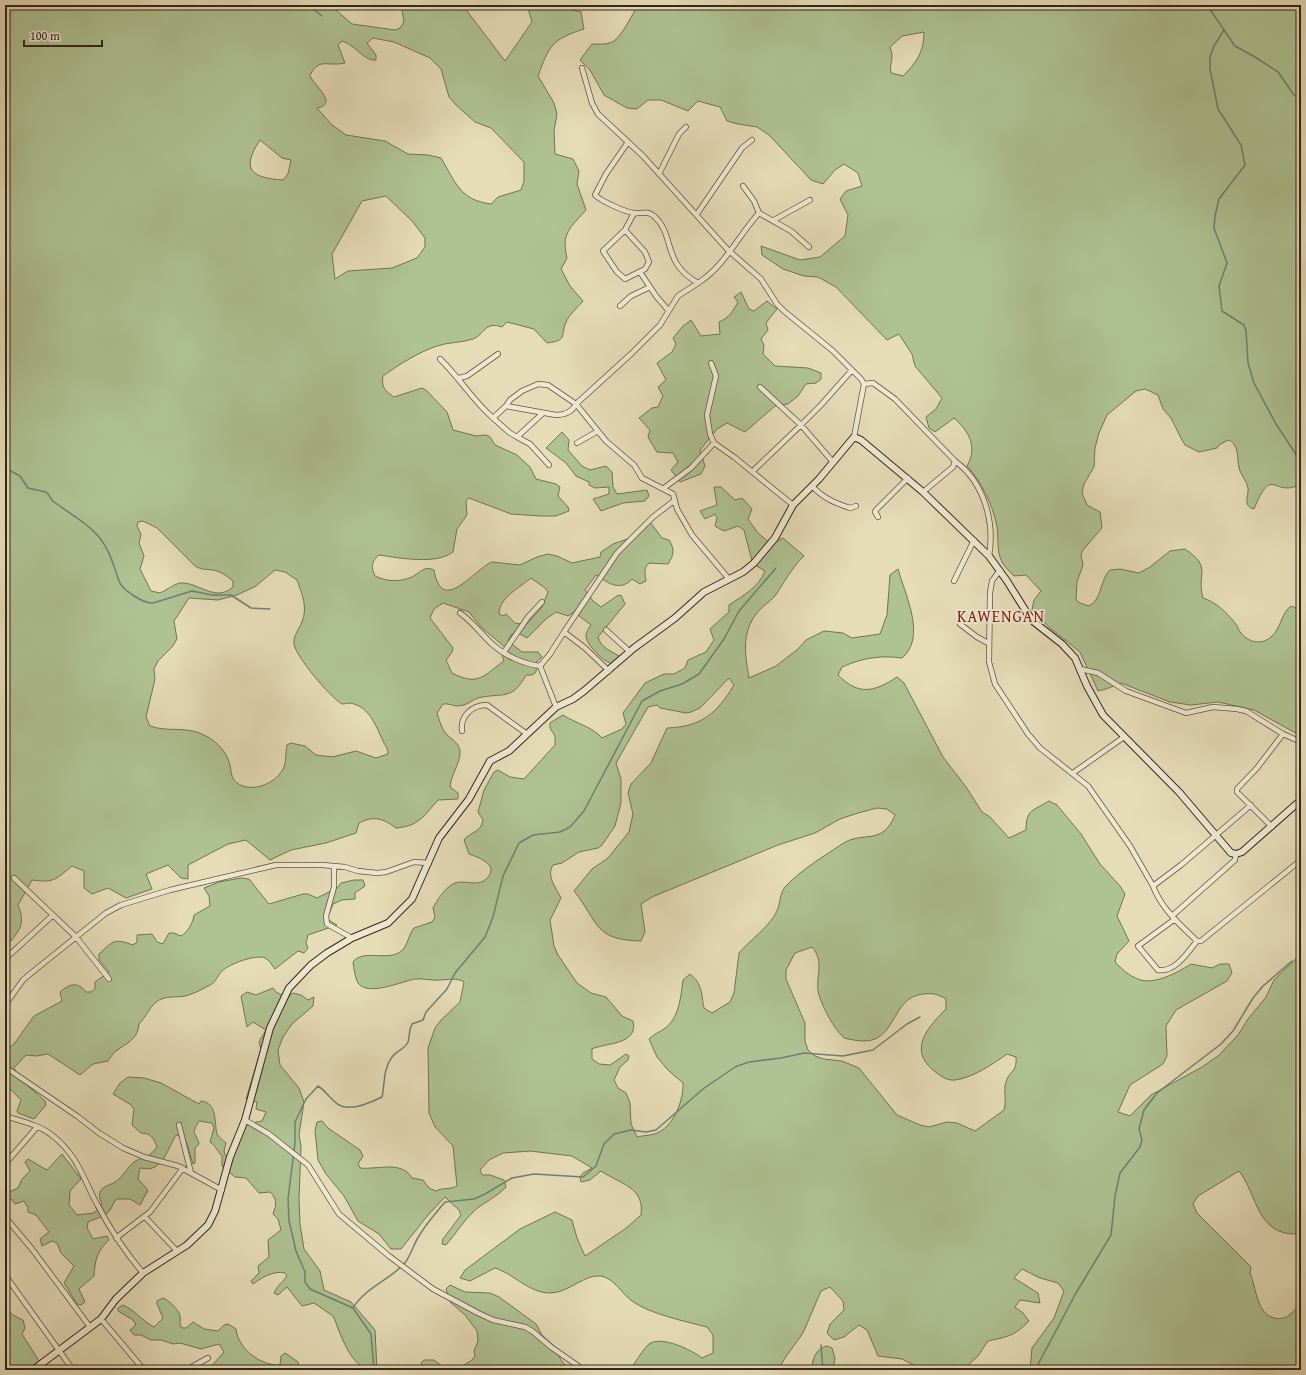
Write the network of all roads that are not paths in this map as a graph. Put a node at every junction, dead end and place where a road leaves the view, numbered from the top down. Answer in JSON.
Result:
{"nodes":[{"id":1,"x":582,"y":68,"type":"dead end"},
{"id":2,"x":686,"y":127,"type":"dead end"},
{"id":3,"x":752,"y":140,"type":"dead end"},
{"id":4,"x":628,"y":142,"type":"junction"},
{"id":5,"x":659,"y":174,"type":"junction"},
{"id":6,"x":743,"y":186,"type":"dead end"},
{"id":7,"x":810,"y":200,"type":"dead end"},
{"id":8,"x":634,"y":213,"type":"junction"},
{"id":9,"x":759,"y":213,"type":"junction"},
{"id":10,"x":697,"y":214,"type":"junction"},
{"id":11,"x":774,"y":220,"type":"junction"},
{"id":12,"x":625,"y":230,"type":"junction"},
{"id":13,"x":809,"y":247,"type":"dead end"},
{"id":14,"x":730,"y":252,"type":"junction"},
{"id":15,"x":640,"y":272,"type":"junction"},
{"id":16,"x":698,"y":283,"type":"junction"},
{"id":17,"x":650,"y":287,"type":"junction"},
{"id":18,"x":620,"y":306,"type":"dead end"},
{"id":19,"x":668,"y":310,"type":"junction"},
{"id":20,"x":498,"y":354,"type":"dead end"},
{"id":21,"x":440,"y":359,"type":"dead end"},
{"id":22,"x":711,"y":363,"type":"dead end"},
{"id":23,"x":852,"y":370,"type":"junction"},
{"id":24,"x":459,"y":378,"type":"junction"},
{"id":25,"x":864,"y":384,"type":"junction"},
{"id":26,"x":760,"y":387,"type":"dead end"},
{"id":27,"x":576,"y":404,"type":"junction"},
{"id":28,"x":506,"y":406,"type":"junction"},
{"id":29,"x":543,"y":413,"type":"junction"},
{"id":30,"x":493,"y":418,"type":"junction"},
{"id":31,"x":800,"y":425,"type":"junction"},
{"id":32,"x":598,"y":431,"type":"junction"},
{"id":33,"x":517,"y":437,"type":"junction"},
{"id":34,"x":854,"y":437,"type":"junction"},
{"id":35,"x":578,"y":443,"type":"dead end"},
{"id":36,"x":714,"y":443,"type":"junction"},
{"id":37,"x":955,"y":461,"type":"junction"},
{"id":38,"x":833,"y":462,"type":"junction"},
{"id":39,"x":549,"y":465,"type":"dead end"},
{"id":40,"x":753,"y":471,"type":"junction"},
{"id":41,"x":908,"y":478,"type":"junction"},
{"id":42,"x":812,"y":486,"type":"junction"},
{"id":43,"x":664,"y":488,"type":"junction"},
{"id":44,"x":923,"y":492,"type":"junction"},
{"id":45,"x":675,"y":500,"type":"junction"},
{"id":46,"x":793,"y":505,"type":"junction"},
{"id":47,"x":856,"y":506,"type":"dead end"},
{"id":48,"x":878,"y":517,"type":"dead end"},
{"id":49,"x":974,"y":540,"type":"junction"},
{"id":50,"x":990,"y":556,"type":"junction"},
{"id":51,"x":1000,"y":570,"type":"junction"},
{"id":52,"x":729,"y":580,"type":"junction"},
{"id":53,"x":954,"y":581,"type":"dead end"},
{"id":54,"x":542,"y":602,"type":"dead end"},
{"id":55,"x":460,"y":613,"type":"dead end"},
{"id":56,"x":960,"y":624,"type":"dead end"},
{"id":57,"x":606,"y":630,"type":"dead end"},
{"id":58,"x":564,"y":632,"type":"junction"},
{"id":59,"x":988,"y":644,"type":"junction"},
{"id":60,"x":504,"y":652,"type":"junction"},
{"id":61,"x":630,"y":652,"type":"junction"},
{"id":62,"x":540,"y":666,"type":"junction"},
{"id":63,"x":1080,"y":668,"type":"junction"},
{"id":64,"x":609,"y":671,"type":"junction"},
{"id":65,"x":556,"y":707,"type":"junction"},
{"id":66,"x":462,"y":731,"type":"dead end"},
{"id":67,"x":527,"y":734,"type":"junction"},
{"id":68,"x":1283,"y":734,"type":"junction"},
{"id":69,"x":1124,"y":737,"type":"junction"},
{"id":70,"x":1301,"y":742,"type":"edge"},
{"id":71,"x":1073,"y":773,"type":"junction"},
{"id":72,"x":1301,"y":800,"type":"edge"},
{"id":73,"x":1251,"y":805,"type":"junction"},
{"id":74,"x":1272,"y":826,"type":"junction"},
{"id":75,"x":1216,"y":835,"type":"junction"},
{"id":76,"x":1236,"y":854,"type":"junction"},
{"id":77,"x":1301,"y":860,"type":"edge"},
{"id":78,"x":429,"y":863,"type":"junction"},
{"id":79,"x":334,"y":867,"type":"junction"},
{"id":80,"x":14,"y":878,"type":"dead end"},
{"id":81,"x":1153,"y":886,"type":"junction"},
{"id":82,"x":53,"y":915,"type":"junction"},
{"id":83,"x":1174,"y":918,"type":"junction"},
{"id":84,"x":76,"y":937,"type":"junction"},
{"id":85,"x":352,"y":938,"type":"junction"},
{"id":86,"x":1197,"y":941,"type":"junction"},
{"id":87,"x":5,"y":959,"type":"edge"},
{"id":88,"x":109,"y":979,"type":"dead end"},
{"id":89,"x":5,"y":1005,"type":"edge"},
{"id":90,"x":5,"y":1067,"type":"edge"},
{"id":91,"x":5,"y":1116,"type":"edge"},
{"id":92,"x":245,"y":1120,"type":"junction"},
{"id":93,"x":179,"y":1125,"type":"dead end"},
{"id":94,"x":37,"y":1127,"type":"junction"},
{"id":95,"x":5,"y":1164,"type":"edge"},
{"id":96,"x":183,"y":1168,"type":"junction"},
{"id":97,"x":192,"y":1173,"type":"junction"},
{"id":98,"x":222,"y":1190,"type":"junction"},
{"id":99,"x":5,"y":1217,"type":"edge"},
{"id":100,"x":145,"y":1217,"type":"junction"},
{"id":101,"x":116,"y":1238,"type":"junction"},
{"id":102,"x":177,"y":1251,"type":"junction"},
{"id":103,"x":143,"y":1273,"type":"junction"},
{"id":104,"x":5,"y":1275,"type":"edge"},
{"id":105,"x":101,"y":1319,"type":"junction"},
{"id":106,"x":90,"y":1327,"type":"junction"},
{"id":107,"x":59,"y":1350,"type":"junction"},
{"id":108,"x":208,"y":1358,"type":"dead end"},
{"id":109,"x":33,"y":1370,"type":"edge"},
{"id":110,"x":73,"y":1370,"type":"edge"},
{"id":111,"x":144,"y":1370,"type":"edge"},
{"id":112,"x":186,"y":1370,"type":"edge"},
{"id":113,"x":584,"y":1370,"type":"edge"}],
"edges":[{"from":1,"to":4,"type":"street"},
{"from":2,"to":5,"type":"street"},
{"from":3,"to":10,"type":"street"},
{"from":4,"to":5,"type":"street"},
{"from":4,"to":8,"type":"street"},
{"from":5,"to":10,"type":"street"},
{"from":6,"to":9,"type":"street"},
{"from":7,"to":11,"type":"street"},
{"from":8,"to":12,"type":"street"},
{"from":8,"to":16,"type":"street"},
{"from":9,"to":11,"type":"street"},
{"from":9,"to":14,"type":"street"},
{"from":10,"to":14,"type":"street"},
{"from":11,"to":13,"type":"street"},
{"from":12,"to":15,"type":"street"},
{"from":12,"to":15,"type":"street"},
{"from":14,"to":16,"type":"street"},
{"from":14,"to":23,"type":"street"},
{"from":15,"to":17,"type":"street"},
{"from":16,"to":19,"type":"street"},
{"from":17,"to":18,"type":"street"},
{"from":17,"to":19,"type":"street"},
{"from":19,"to":27,"type":"street"},
{"from":20,"to":24,"type":"street"},
{"from":21,"to":24,"type":"street"},
{"from":22,"to":36,"type":"street"},
{"from":23,"to":25,"type":"street"},
{"from":23,"to":31,"type":"street"},
{"from":24,"to":30,"type":"street"},
{"from":25,"to":34,"type":"street"},
{"from":25,"to":37,"type":"street"},
{"from":26,"to":31,"type":"street"},
{"from":27,"to":28,"type":"street"},
{"from":27,"to":29,"type":"street"},
{"from":27,"to":32,"type":"street"},
{"from":28,"to":29,"type":"street"},
{"from":28,"to":30,"type":"street"},
{"from":29,"to":33,"type":"street"},
{"from":30,"to":33,"type":"street"},
{"from":31,"to":38,"type":"street"},
{"from":31,"to":40,"type":"street"},
{"from":32,"to":35,"type":"street"},
{"from":32,"to":43,"type":"street"},
{"from":33,"to":39,"type":"street"},
{"from":34,"to":38,"type":"main road"},
{"from":34,"to":41,"type":"main road"},
{"from":36,"to":40,"type":"street"},
{"from":36,"to":43,"type":"street"},
{"from":37,"to":44,"type":"street"},
{"from":37,"to":50,"type":"street"},
{"from":38,"to":42,"type":"main road"},
{"from":40,"to":46,"type":"street"},
{"from":41,"to":44,"type":"main road"},
{"from":41,"to":48,"type":"street"},
{"from":42,"to":46,"type":"main road"},
{"from":42,"to":47,"type":"street"},
{"from":43,"to":45,"type":"street"},
{"from":44,"to":49,"type":"main road"},
{"from":45,"to":52,"type":"street"},
{"from":45,"to":58,"type":"street"},
{"from":46,"to":52,"type":"main road"},
{"from":49,"to":50,"type":"main road"},
{"from":49,"to":53,"type":"street"},
{"from":50,"to":51,"type":"main road"},
{"from":51,"to":59,"type":"street"},
{"from":51,"to":63,"type":"main road"},
{"from":52,"to":61,"type":"main road"},
{"from":54,"to":60,"type":"street"},
{"from":55,"to":60,"type":"street"},
{"from":56,"to":59,"type":"street"},
{"from":57,"to":61,"type":"street"},
{"from":58,"to":62,"type":"street"},
{"from":58,"to":64,"type":"street"},
{"from":59,"to":71,"type":"street"},
{"from":60,"to":62,"type":"street"},
{"from":61,"to":64,"type":"main road"},
{"from":62,"to":65,"type":"street"},
{"from":63,"to":68,"type":"street"},
{"from":63,"to":69,"type":"main road"},
{"from":64,"to":65,"type":"main road"},
{"from":65,"to":67,"type":"main road"},
{"from":66,"to":67,"type":"street"},
{"from":67,"to":78,"type":"main road"},
{"from":68,"to":70,"type":"street"},
{"from":68,"to":73,"type":"street"},
{"from":69,"to":71,"type":"street"},
{"from":69,"to":75,"type":"main road"},
{"from":71,"to":81,"type":"street"},
{"from":72,"to":74,"type":"main road"},
{"from":73,"to":74,"type":"street"},
{"from":73,"to":75,"type":"street"},
{"from":74,"to":76,"type":"main road"},
{"from":75,"to":76,"type":"main road"},
{"from":75,"to":81,"type":"street"},
{"from":76,"to":83,"type":"street"},
{"from":77,"to":86,"type":"street"},
{"from":78,"to":79,"type":"street"},
{"from":78,"to":85,"type":"main road"},
{"from":79,"to":84,"type":"street"},
{"from":79,"to":85,"type":"street"},
{"from":80,"to":82,"type":"street"},
{"from":81,"to":83,"type":"street"},
{"from":82,"to":84,"type":"street"},
{"from":82,"to":87,"type":"street"},
{"from":83,"to":86,"type":"street"},
{"from":83,"to":86,"type":"street"},
{"from":84,"to":88,"type":"street"},
{"from":84,"to":89,"type":"street"},
{"from":85,"to":92,"type":"main road"},
{"from":90,"to":96,"type":"street"},
{"from":91,"to":94,"type":"street"},
{"from":92,"to":98,"type":"main road"},
{"from":92,"to":113,"type":"street"},
{"from":93,"to":97,"type":"street"},
{"from":94,"to":95,"type":"street"},
{"from":94,"to":101,"type":"street"},
{"from":96,"to":97,"type":"street"},
{"from":96,"to":100,"type":"street"},
{"from":97,"to":98,"type":"street"},
{"from":98,"to":102,"type":"main road"},
{"from":99,"to":106,"type":"street"},
{"from":100,"to":101,"type":"street"},
{"from":100,"to":102,"type":"street"},
{"from":101,"to":103,"type":"street"},
{"from":102,"to":103,"type":"main road"},
{"from":103,"to":105,"type":"main road"},
{"from":104,"to":107,"type":"street"},
{"from":105,"to":106,"type":"main road"},
{"from":105,"to":111,"type":"street"},
{"from":106,"to":107,"type":"main road"},
{"from":107,"to":109,"type":"main road"},
{"from":107,"to":110,"type":"street"},
{"from":108,"to":112,"type":"street"}]}
